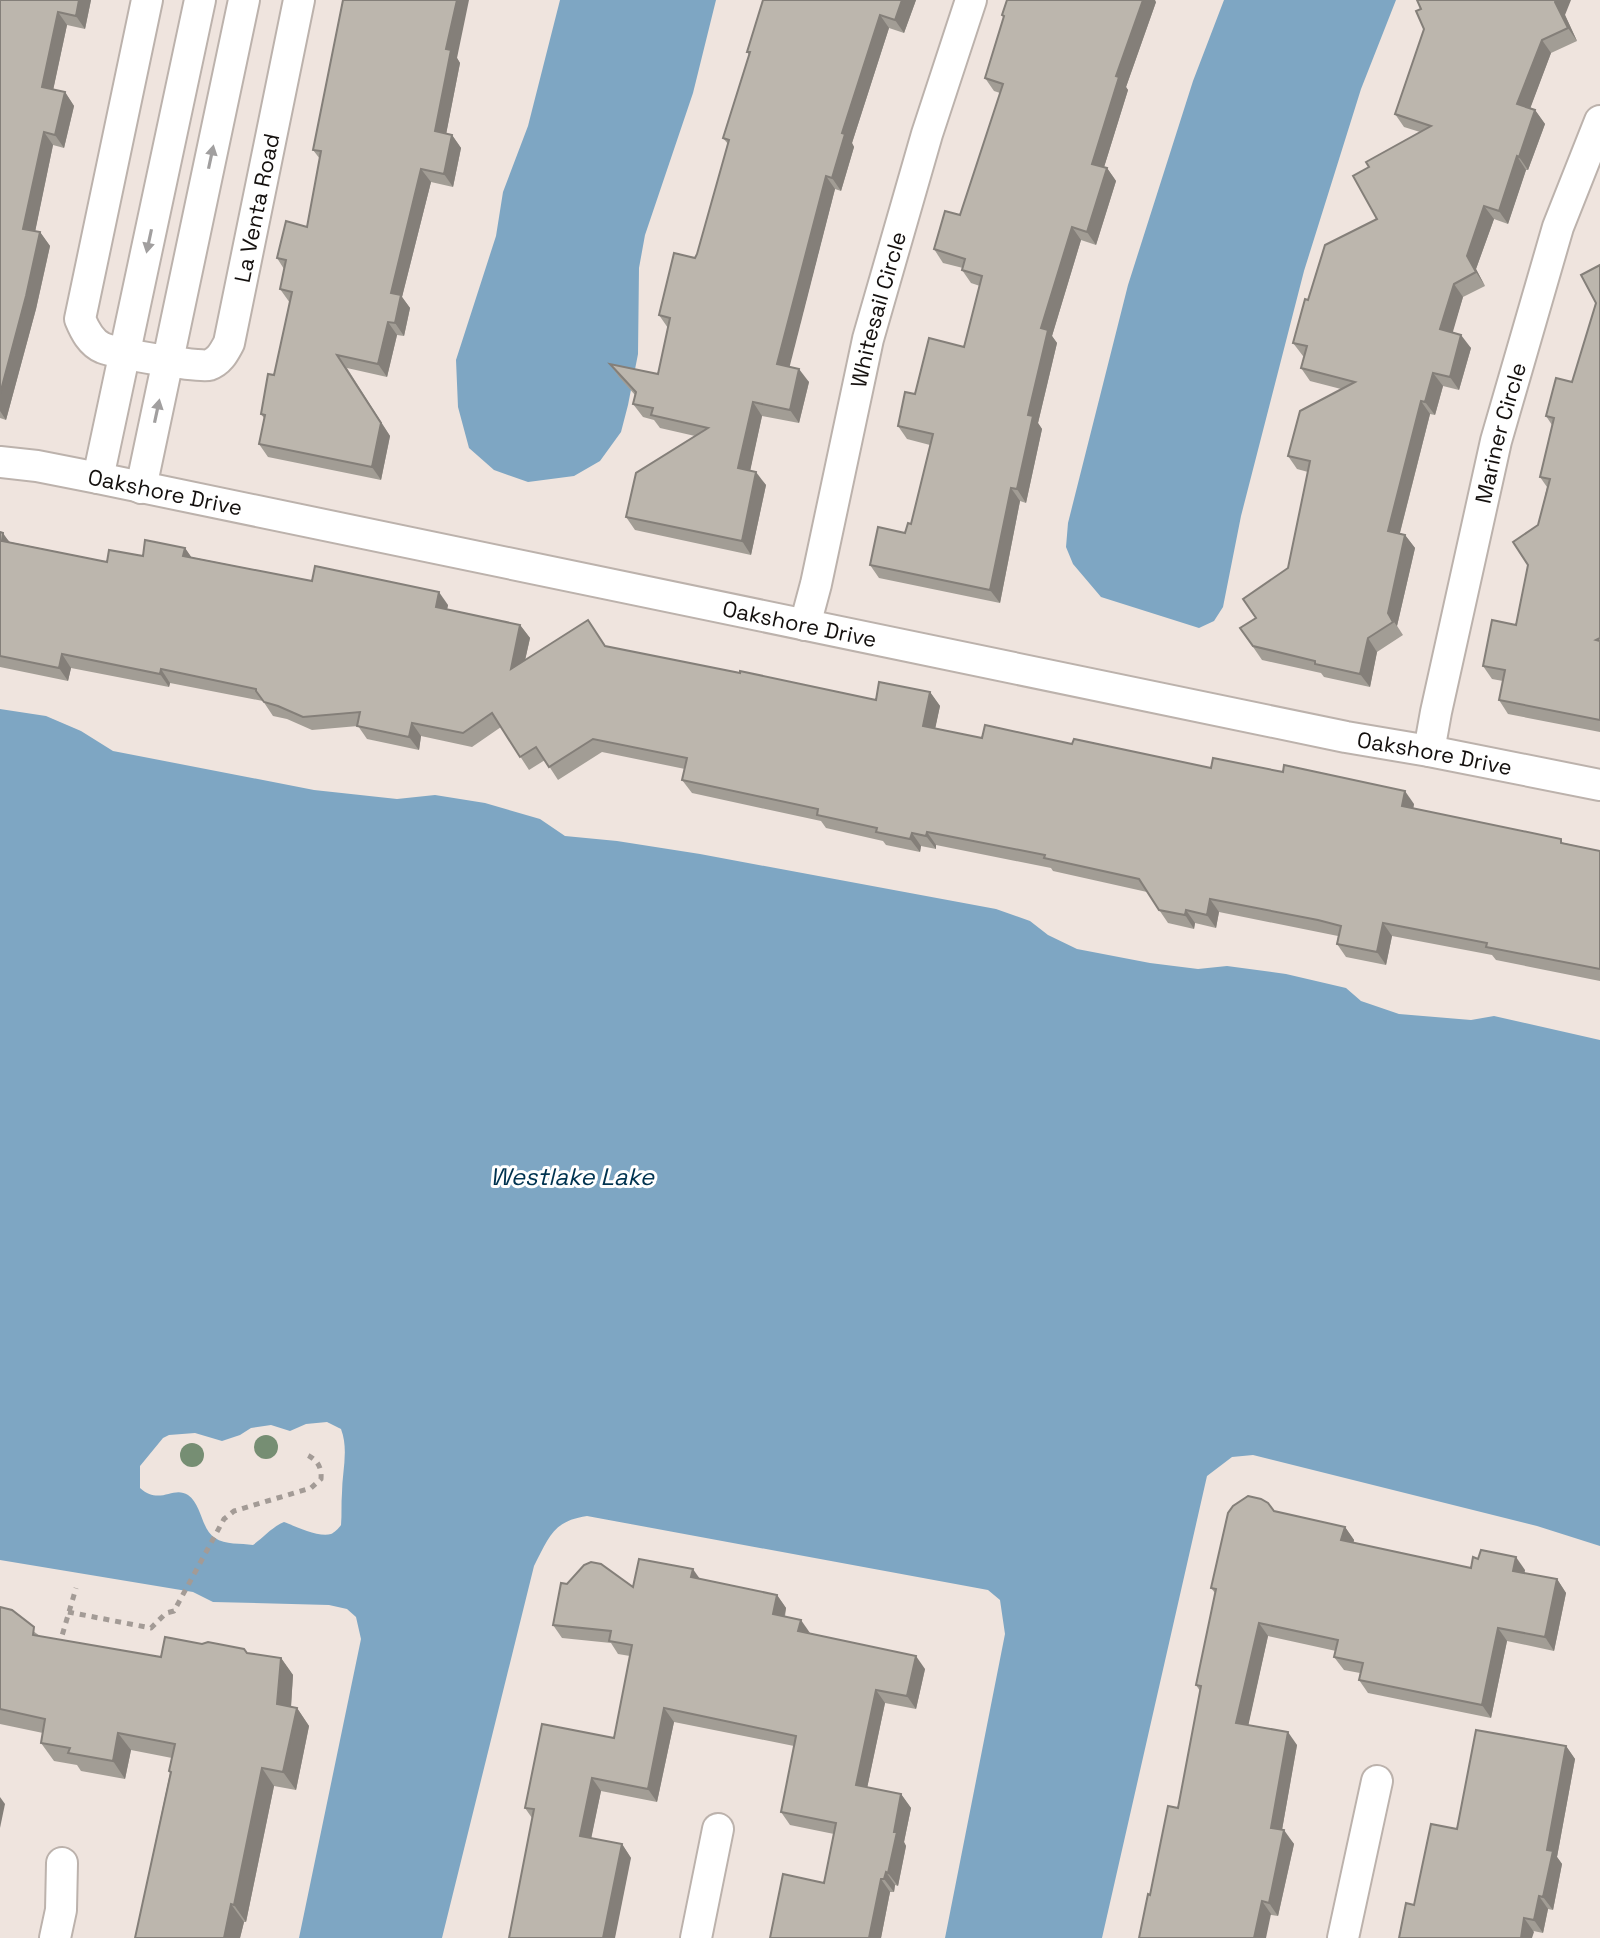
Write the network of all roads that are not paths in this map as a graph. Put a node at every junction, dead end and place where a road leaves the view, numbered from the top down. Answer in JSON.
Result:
{"nodes":[{"id":1,"x":147,"y":0,"type":"edge"},
{"id":2,"x":200,"y":0,"type":"edge"},
{"id":3,"x":244,"y":0,"type":"edge"},
{"id":4,"x":299,"y":0,"type":"edge"},
{"id":5,"x":971,"y":0,"type":"edge"},
{"id":6,"x":1600,"y":121,"type":"edge"},
{"id":7,"x":125,"y":353,"type":"junction"},
{"id":8,"x":168,"y":361,"type":"junction"},
{"id":9,"x":0,"y":462,"type":"edge"},
{"id":10,"x":98,"y":478,"type":"junction"},
{"id":11,"x":141,"y":488,"type":"junction"},
{"id":12,"x":805,"y":625,"type":"junction"},
{"id":13,"x":1429,"y":751,"type":"junction"},
{"id":14,"x":1600,"y":785,"type":"edge"},
{"id":15,"x":1377,"y":1781,"type":"dead end"},
{"id":16,"x":718,"y":1829,"type":"dead end"},
{"id":17,"x":62,"y":1863,"type":"dead end"},
{"id":18,"x":55,"y":1938,"type":"edge"},
{"id":19,"x":696,"y":1938,"type":"edge"},
{"id":20,"x":1343,"y":1938,"type":"edge"}],
"edges":[{"from":1,"to":7,"type":"street","name":"La Venta Road"},
{"from":2,"to":7,"type":"street","one_way":true},
{"from":8,"to":3,"type":"street","one_way":true},
{"from":4,"to":8,"type":"street","name":"La Venta Road"},
{"from":5,"to":12,"type":"street","name":"Whitesail Circle"},
{"from":6,"to":13,"type":"street","name":"Mariner Circle"},
{"from":7,"to":8,"type":"street","name":"La Venta Road"},
{"from":7,"to":10,"type":"street"},
{"from":11,"to":8,"type":"street","one_way":true},
{"from":9,"to":10,"type":"street","name":"Oakshore Drive"},
{"from":10,"to":11,"type":"street","name":"Oakshore Drive"},
{"from":11,"to":12,"type":"street","name":"Oakshore Drive"},
{"from":12,"to":13,"type":"street","name":"Oakshore Drive"},
{"from":13,"to":14,"type":"street","name":"Oakshore Drive"},
{"from":15,"to":20,"type":"street"},
{"from":16,"to":19,"type":"street"},
{"from":17,"to":18,"type":"street"}]}
